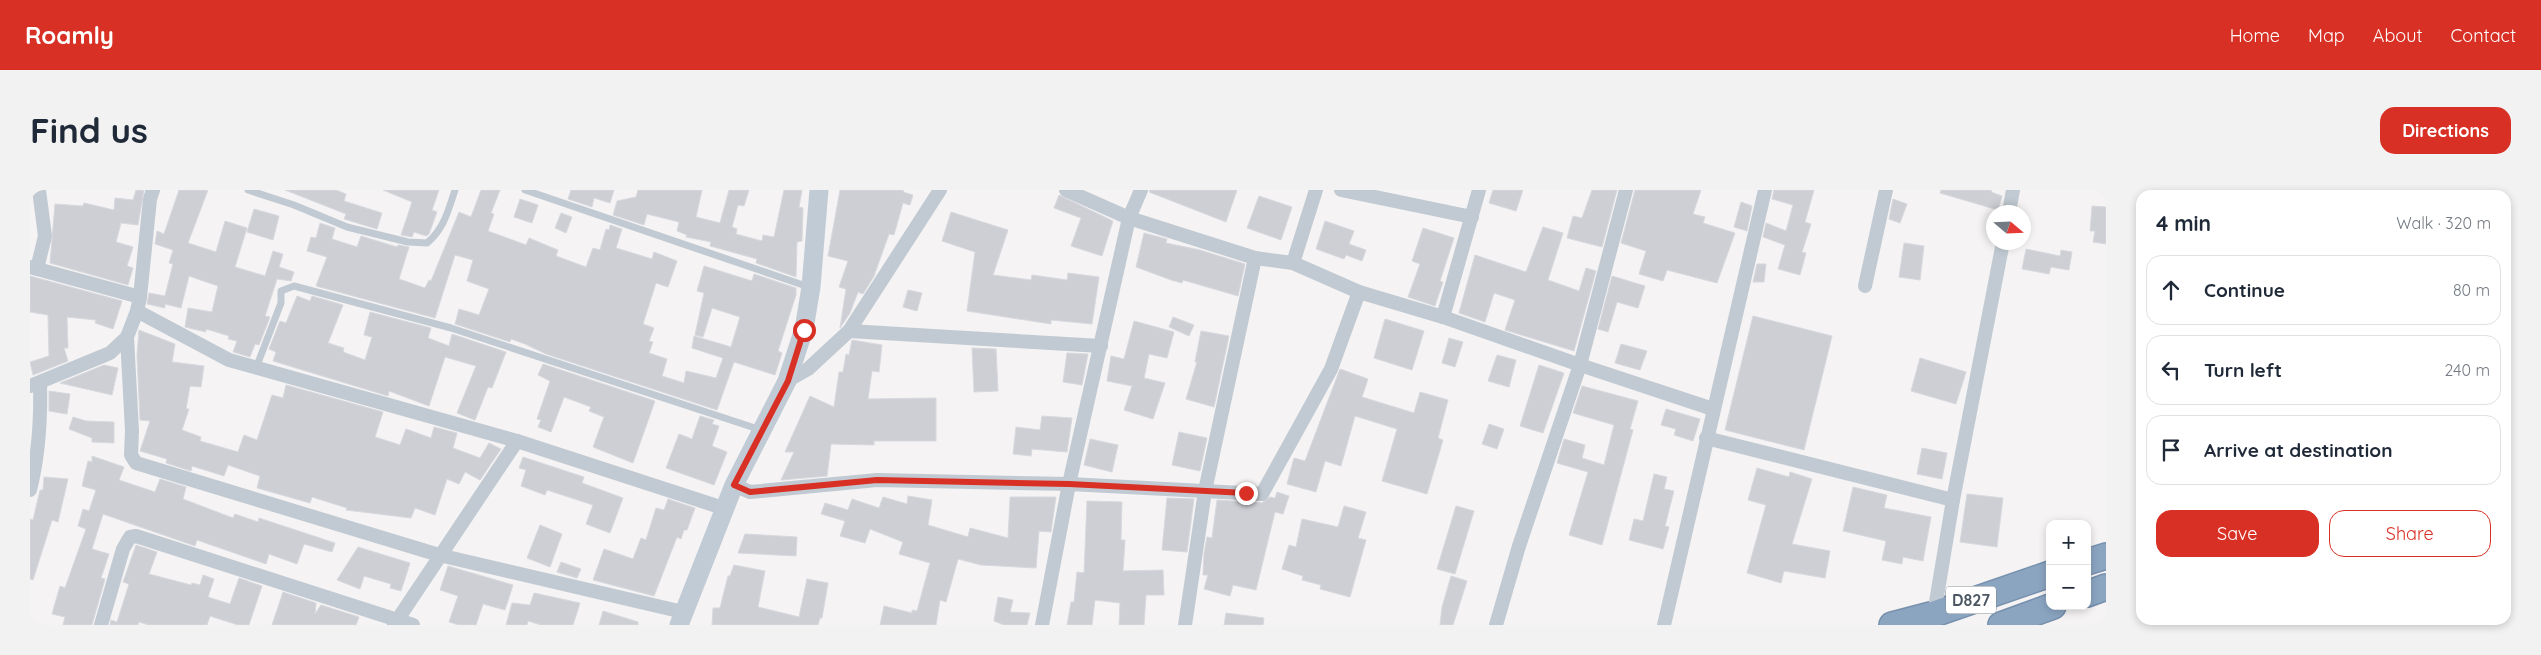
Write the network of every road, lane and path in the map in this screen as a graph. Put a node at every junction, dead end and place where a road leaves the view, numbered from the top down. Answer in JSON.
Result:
{"nodes":[{"id":1,"x":39,"y":190,"type":"edge"},
{"id":2,"x":153,"y":190,"type":"edge"},
{"id":3,"x":248,"y":190,"type":"edge"},
{"id":4,"x":455,"y":190,"type":"edge"},
{"id":5,"x":526,"y":190,"type":"edge"},
{"id":6,"x":819,"y":190,"type":"edge"},
{"id":7,"x":940,"y":190,"type":"edge"},
{"id":8,"x":1066,"y":190,"type":"edge"},
{"id":9,"x":1141,"y":190,"type":"edge"},
{"id":10,"x":1316,"y":190,"type":"edge"},
{"id":11,"x":1340,"y":190,"type":"edge"},
{"id":12,"x":1479,"y":190,"type":"edge"},
{"id":13,"x":1626,"y":190,"type":"edge"},
{"id":14,"x":1765,"y":190,"type":"edge"},
{"id":15,"x":1886,"y":190,"type":"edge"},
{"id":16,"x":2013,"y":190,"type":"edge"},
{"id":17,"x":2010,"y":205,"type":"edge"},
{"id":18,"x":1472,"y":217,"type":"junction"},
{"id":19,"x":1129,"y":218,"type":"junction"},
{"id":20,"x":2001,"y":250,"type":"edge"},
{"id":21,"x":1255,"y":258,"type":"junction"},
{"id":22,"x":1293,"y":263,"type":"junction"},
{"id":23,"x":34,"y":268,"type":"edge"},
{"id":24,"x":1865,"y":286,"type":"dead end"},
{"id":25,"x":811,"y":287,"type":"junction"},
{"id":26,"x":1359,"y":292,"type":"junction"},
{"id":27,"x":140,"y":297,"type":"junction"},
{"id":28,"x":138,"y":312,"type":"junction"},
{"id":29,"x":1442,"y":317,"type":"junction"},
{"id":30,"x":849,"y":331,"type":"junction"},
{"id":31,"x":127,"y":337,"type":"junction"},
{"id":32,"x":1101,"y":346,"type":"junction"},
{"id":33,"x":1580,"y":365,"type":"junction"},
{"id":34,"x":256,"y":368,"type":"junction"},
{"id":35,"x":788,"y":381,"type":"junction"},
{"id":36,"x":35,"y":384,"type":"edge"},
{"id":37,"x":1713,"y":409,"type":"junction"},
{"id":38,"x":762,"y":431,"type":"junction"},
{"id":39,"x":1706,"y":438,"type":"junction"},
{"id":40,"x":517,"y":441,"type":"junction"},
{"id":41,"x":1069,"y":484,"type":"junction"},
{"id":42,"x":734,"y":485,"type":"junction"},
{"id":43,"x":30,"y":490,"type":"edge"},
{"id":44,"x":1205,"y":491,"type":"junction"},
{"id":45,"x":1953,"y":500,"type":"junction"},
{"id":46,"x":723,"y":508,"type":"junction"},
{"id":47,"x":439,"y":555,"type":"junction"},
{"id":48,"x":2106,"y":556,"type":"edge"},
{"id":49,"x":2091,"y":561,"type":"edge"},
{"id":50,"x":2046,"y":575,"type":"edge"},
{"id":51,"x":2106,"y":587,"type":"edge"},
{"id":52,"x":2091,"y":593,"type":"edge"},
{"id":53,"x":2046,"y":609,"type":"edge"},
{"id":54,"x":1934,"y":614,"type":"junction"},
{"id":55,"x":681,"y":618,"type":"edge"},
{"id":56,"x":395,"y":623,"type":"edge"},
{"id":57,"x":101,"y":625,"type":"edge"},
{"id":58,"x":413,"y":625,"type":"edge"},
{"id":59,"x":1042,"y":625,"type":"edge"},
{"id":60,"x":1185,"y":625,"type":"edge"},
{"id":61,"x":1496,"y":625,"type":"edge"},
{"id":62,"x":1664,"y":625,"type":"edge"},
{"id":63,"x":1892,"y":625,"type":"edge"},
{"id":64,"x":2001,"y":625,"type":"edge"}],
"edges":[{"from":1,"to":23,"type":"street"},
{"from":2,"to":27,"type":"street"},
{"from":3,"to":4,"type":"lane"},
{"from":5,"to":25,"type":"lane"},
{"from":6,"to":25,"type":"main road"},
{"from":7,"to":30,"type":"street"},
{"from":8,"to":19,"type":"street"},
{"from":9,"to":19,"type":"street"},
{"from":10,"to":22,"type":"street"},
{"from":11,"to":18,"type":"street"},
{"from":12,"to":18,"type":"street"},
{"from":13,"to":33,"type":"street"},
{"from":14,"to":37,"type":"street"},
{"from":15,"to":24,"type":"street"},
{"from":16,"to":17,"type":"street"},
{"from":18,"to":29,"type":"street"},
{"from":19,"to":21,"type":"street"},
{"from":19,"to":32,"type":"street"},
{"from":20,"to":45,"type":"street"},
{"from":21,"to":22,"type":"street"},
{"from":21,"to":44,"type":"street"},
{"from":22,"to":26,"type":"street"},
{"from":23,"to":27,"type":"street"},
{"from":25,"to":35,"type":"main road"},
{"from":26,"to":29,"type":"street"},
{"from":26,"to":44,"type":"street"},
{"from":27,"to":28,"type":"street"},
{"from":28,"to":31,"type":"street"},
{"from":28,"to":34,"type":"street"},
{"from":29,"to":33,"type":"street"},
{"from":30,"to":32,"type":"street"},
{"from":30,"to":35,"type":"street"},
{"from":31,"to":36,"type":"street"},
{"from":31,"to":47,"type":"street"},
{"from":32,"to":41,"type":"street"},
{"from":33,"to":37,"type":"street"},
{"from":33,"to":61,"type":"street"},
{"from":34,"to":38,"type":"lane"},
{"from":34,"to":40,"type":"street"},
{"from":35,"to":38,"type":"main road"},
{"from":36,"to":43,"type":"street"},
{"from":37,"to":39,"type":"street"},
{"from":38,"to":42,"type":"main road"},
{"from":39,"to":45,"type":"street"},
{"from":39,"to":62,"type":"street"},
{"from":40,"to":46,"type":"street"},
{"from":40,"to":47,"type":"street"},
{"from":41,"to":42,"type":"street"},
{"from":41,"to":44,"type":"street"},
{"from":41,"to":59,"type":"street"},
{"from":42,"to":46,"type":"main road"},
{"from":44,"to":60,"type":"street"},
{"from":45,"to":54,"type":"street"},
{"from":46,"to":55,"type":"main road"},
{"from":47,"to":55,"type":"street"},
{"from":47,"to":56,"type":"street"},
{"from":48,"to":49,"type":"highway"},
{"from":50,"to":54,"type":"highway","number":"D827"},
{"from":51,"to":52,"type":"highway"},
{"from":53,"to":64,"type":"highway","number":"D827"},
{"from":54,"to":63,"type":"highway","number":"D827"},
{"from":56,"to":57,"type":"street"},
{"from":56,"to":58,"type":"street"}]}
